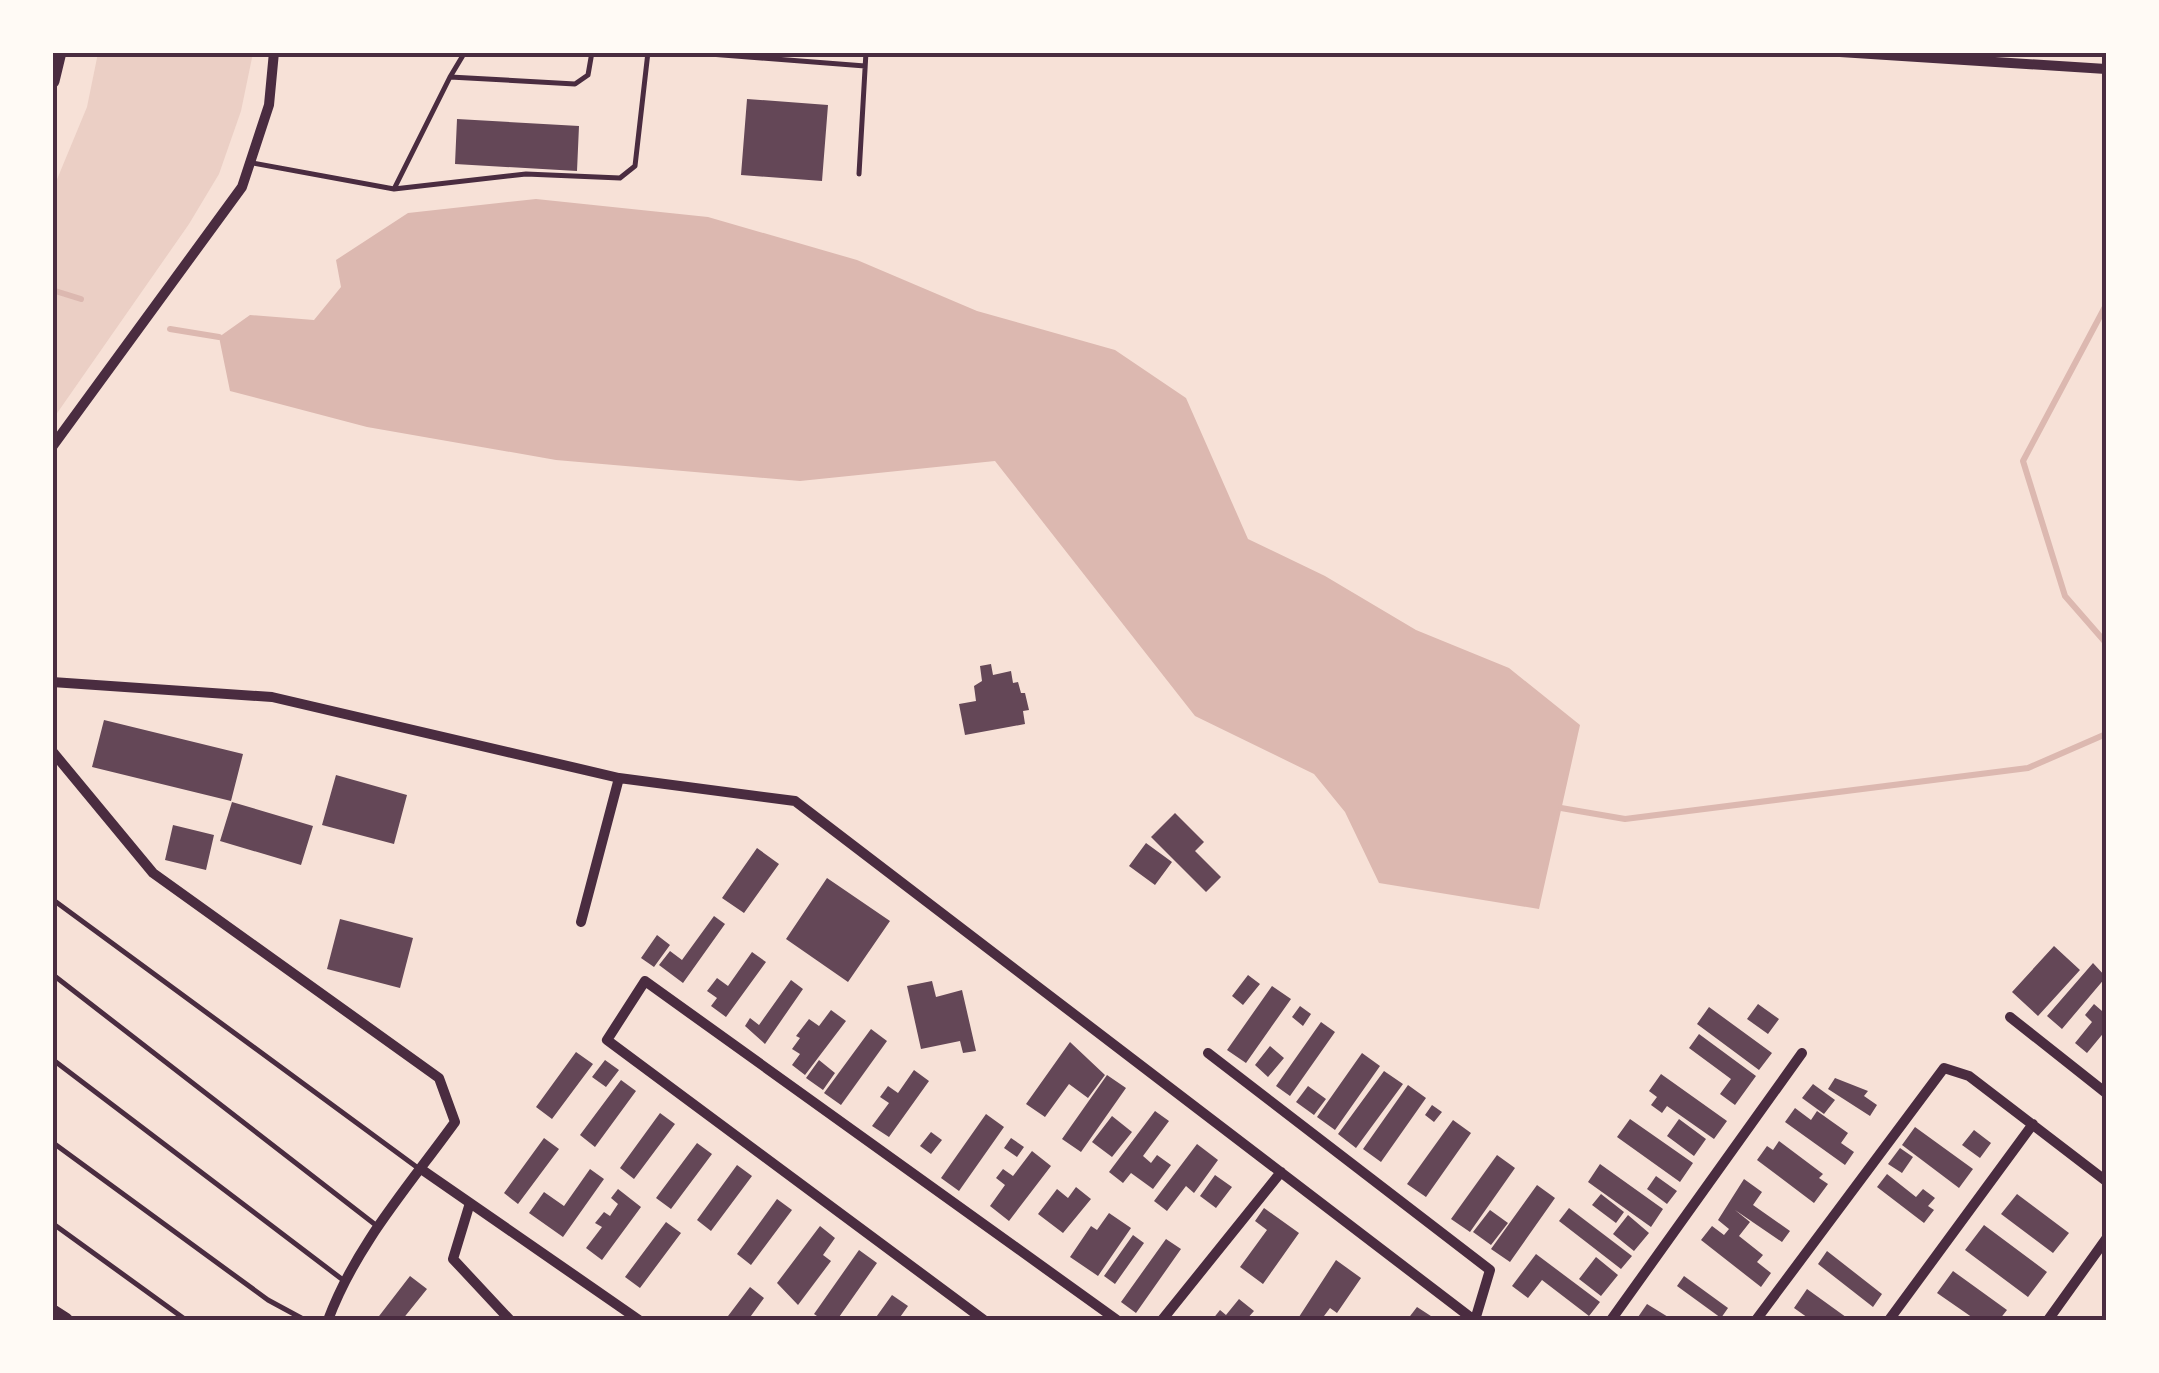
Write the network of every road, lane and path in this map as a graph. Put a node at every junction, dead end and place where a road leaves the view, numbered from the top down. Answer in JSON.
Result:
{"nodes":[{"id":1,"x":59,"y":52,"type":"edge"},
{"id":2,"x":274,"y":52,"type":"edge"},
{"id":3,"x":465,"y":52,"type":"edge"},
{"id":4,"x":592,"y":52,"type":"edge"},
{"id":5,"x":648,"y":52,"type":"edge"},
{"id":6,"x":684,"y":52,"type":"edge"},
{"id":7,"x":866,"y":52,"type":"edge"},
{"id":8,"x":1840,"y":52,"type":"edge"},
{"id":9,"x":866,"y":66,"type":"junction"},
{"id":10,"x":2106,"y":69,"type":"edge"},
{"id":11,"x":450,"y":77,"type":"junction"},
{"id":12,"x":52,"y":81,"type":"edge"},
{"id":13,"x":250,"y":163,"type":"junction"},
{"id":14,"x":859,"y":174,"type":"dead end"},
{"id":15,"x":394,"y":189,"type":"junction"},
{"id":16,"x":52,"y":448,"type":"edge"},
{"id":17,"x":52,"y":682,"type":"edge"},
{"id":18,"x":52,"y":751,"type":"edge"},
{"id":19,"x":619,"y":778,"type":"junction"},
{"id":20,"x":52,"y":899,"type":"edge"},
{"id":21,"x":581,"y":922,"type":"dead end"},
{"id":22,"x":52,"y":974,"type":"edge"},
{"id":23,"x":2010,"y":1017,"type":"dead end"},
{"id":24,"x":1208,"y":1053,"type":"dead end"},
{"id":25,"x":1802,"y":1053,"type":"dead end"},
{"id":26,"x":52,"y":1059,"type":"edge"},
{"id":27,"x":2106,"y":1093,"type":"edge"},
{"id":28,"x":2033,"y":1124,"type":"junction"},
{"id":29,"x":52,"y":1142,"type":"edge"},
{"id":30,"x":421,"y":1170,"type":"junction"},
{"id":31,"x":1280,"y":1172,"type":"junction"},
{"id":32,"x":2106,"y":1181,"type":"edge"},
{"id":33,"x":470,"y":1203,"type":"junction"},
{"id":34,"x":52,"y":1223,"type":"edge"},
{"id":35,"x":377,"y":1226,"type":"junction"},
{"id":36,"x":2106,"y":1239,"type":"edge"},
{"id":37,"x":344,"y":1280,"type":"junction"},
{"id":38,"x":52,"y":1311,"type":"edge"},
{"id":39,"x":66,"y":1320,"type":"edge"},
{"id":40,"x":186,"y":1320,"type":"edge"},
{"id":41,"x":304,"y":1320,"type":"edge"},
{"id":42,"x":328,"y":1320,"type":"edge"},
{"id":43,"x":510,"y":1320,"type":"edge"},
{"id":44,"x":639,"y":1320,"type":"edge"},
{"id":45,"x":984,"y":1320,"type":"edge"},
{"id":46,"x":1117,"y":1320,"type":"edge"},
{"id":47,"x":1162,"y":1320,"type":"edge"},
{"id":48,"x":1475,"y":1320,"type":"edge"},
{"id":49,"x":1611,"y":1320,"type":"edge"},
{"id":50,"x":1756,"y":1320,"type":"edge"},
{"id":51,"x":1889,"y":1320,"type":"edge"},
{"id":52,"x":2048,"y":1320,"type":"edge"}],
"edges":[{"from":1,"to":12,"type":"main road"},
{"from":2,"to":13,"type":"street"},
{"from":3,"to":11,"type":"lane"},
{"from":4,"to":11,"type":"lane"},
{"from":5,"to":15,"type":"lane"},
{"from":6,"to":9,"type":"lane"},
{"from":7,"to":9,"type":"lane"},
{"from":8,"to":10,"type":"street"},
{"from":9,"to":14,"type":"lane"},
{"from":11,"to":15,"type":"lane"},
{"from":13,"to":15,"type":"lane"},
{"from":13,"to":16,"type":"street"},
{"from":17,"to":19,"type":"street"},
{"from":18,"to":30,"type":"street"},
{"from":19,"to":21,"type":"street"},
{"from":19,"to":31,"type":"street"},
{"from":20,"to":30,"type":"lane"},
{"from":22,"to":35,"type":"lane"},
{"from":23,"to":27,"type":"street"},
{"from":24,"to":48,"type":"street"},
{"from":25,"to":49,"type":"street"},
{"from":26,"to":37,"type":"lane"},
{"from":28,"to":32,"type":"street"},
{"from":28,"to":50,"type":"street"},
{"from":28,"to":51,"type":"street"},
{"from":29,"to":41,"type":"lane"},
{"from":30,"to":33,"type":"street"},
{"from":30,"to":35,"type":"street"},
{"from":31,"to":47,"type":"street"},
{"from":31,"to":48,"type":"street"},
{"from":33,"to":43,"type":"street"},
{"from":33,"to":44,"type":"street"},
{"from":34,"to":40,"type":"lane"},
{"from":35,"to":37,"type":"street"},
{"from":36,"to":52,"type":"street"},
{"from":37,"to":42,"type":"street"},
{"from":38,"to":39,"type":"street"},
{"from":45,"to":46,"type":"street"}]}
